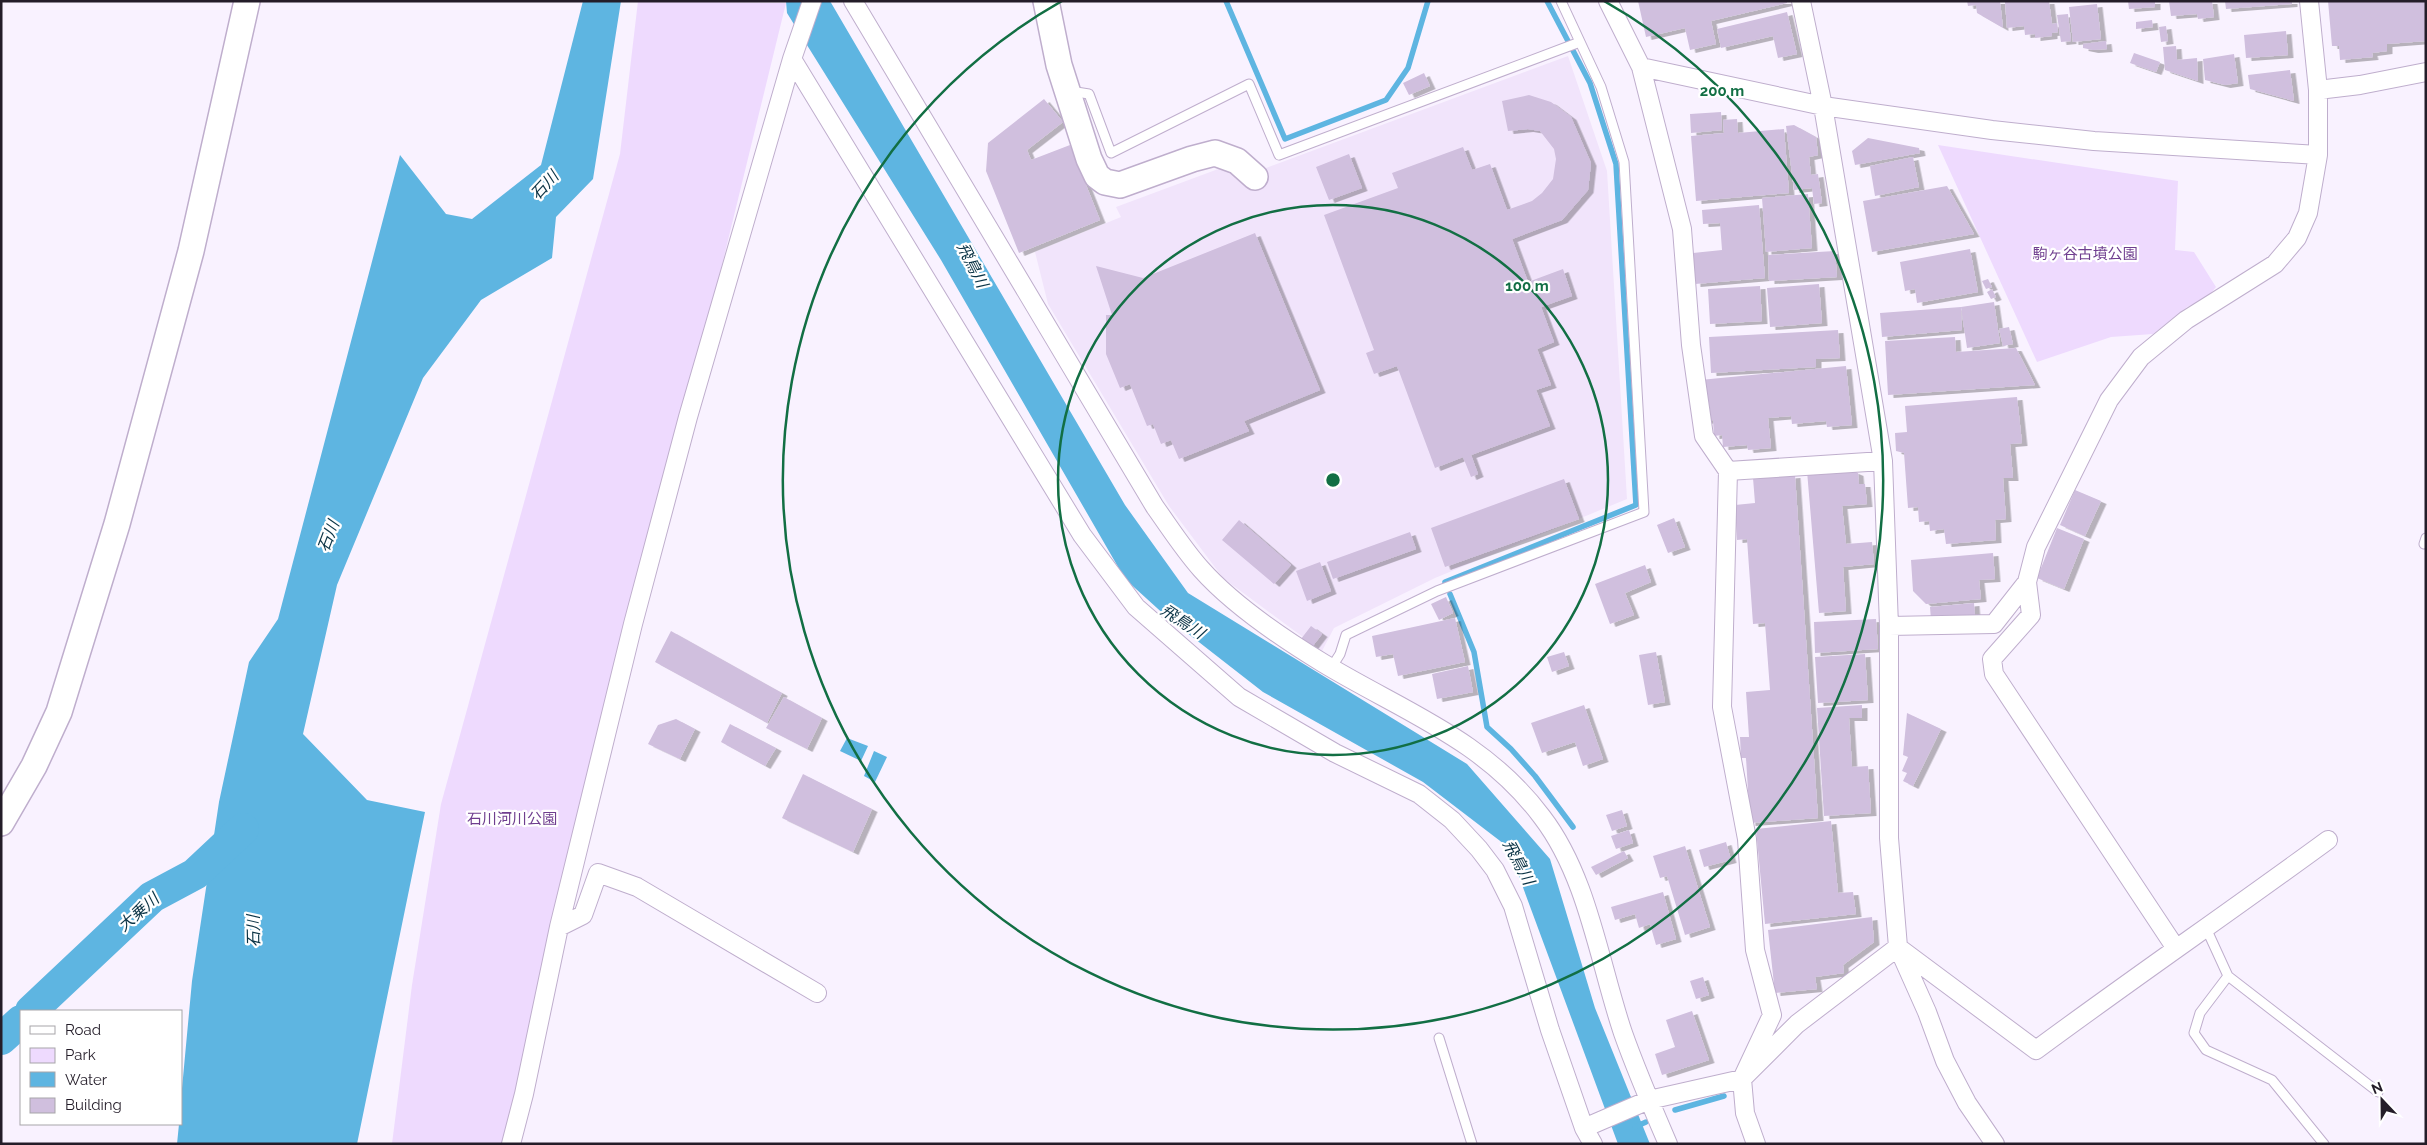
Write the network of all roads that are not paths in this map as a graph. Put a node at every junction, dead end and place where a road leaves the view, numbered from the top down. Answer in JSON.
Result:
{"nodes":[{"id":1,"x":247,"y":1,"type":"edge"},
{"id":2,"x":812,"y":1,"type":"edge"},
{"id":3,"x":853,"y":1,"type":"edge"},
{"id":4,"x":1046,"y":1,"type":"edge"},
{"id":5,"x":1561,"y":1,"type":"edge"},
{"id":6,"x":1608,"y":1,"type":"edge"},
{"id":7,"x":1801,"y":1,"type":"edge"},
{"id":8,"x":2309,"y":1,"type":"edge"},
{"id":9,"x":1580,"y":42,"type":"junction"},
{"id":10,"x":792,"y":59,"type":"junction"},
{"id":11,"x":1642,"y":67,"type":"junction"},
{"id":12,"x":2426,"y":72,"type":"edge"},
{"id":13,"x":1067,"y":90,"type":"junction"},
{"id":14,"x":2318,"y":90,"type":"junction"},
{"id":15,"x":1823,"y":106,"type":"junction"},
{"id":16,"x":2318,"y":155,"type":"junction"},
{"id":17,"x":1255,"y":177,"type":"dead end"},
{"id":18,"x":1883,"y":461,"type":"junction"},
{"id":19,"x":1728,"y":471,"type":"junction"},
{"id":20,"x":2027,"y":582,"type":"junction"},
{"id":21,"x":1889,"y":626,"type":"junction"},
{"id":22,"x":1331,"y":668,"type":"junction"},
{"id":23,"x":1,"y":823,"type":"edge"},
{"id":24,"x":2328,"y":840,"type":"dead end"},
{"id":25,"x":559,"y":928,"type":"junction"},
{"id":26,"x":2206,"y":928,"type":"junction"},
{"id":27,"x":1898,"y":947,"type":"junction"},
{"id":28,"x":2175,"y":947,"type":"junction"},
{"id":29,"x":2228,"y":976,"type":"junction"},
{"id":30,"x":817,"y":994,"type":"dead end"},
{"id":31,"x":1439,"y":1038,"type":"dead end"},
{"id":32,"x":1742,"y":1079,"type":"junction"},
{"id":33,"x":2378,"y":1092,"type":"dead end"},
{"id":34,"x":1644,"y":1102,"type":"junction"},
{"id":35,"x":1585,"y":1132,"type":"edge"},
{"id":36,"x":511,"y":1144,"type":"edge"},
{"id":37,"x":1472,"y":1144,"type":"edge"},
{"id":38,"x":1593,"y":1144,"type":"edge"},
{"id":39,"x":1668,"y":1144,"type":"edge"},
{"id":40,"x":1756,"y":1144,"type":"edge"},
{"id":41,"x":1995,"y":1144,"type":"edge"},
{"id":42,"x":2324,"y":1144,"type":"edge"}],
"edges":[{"from":1,"to":23,"type":"street"},
{"from":2,"to":10,"type":"street"},
{"from":3,"to":22,"type":"street"},
{"from":4,"to":13,"type":"street"},
{"from":5,"to":9,"type":"lane"},
{"from":6,"to":11,"type":"street"},
{"from":7,"to":15,"type":"street"},
{"from":8,"to":14,"type":"street"},
{"from":9,"to":13,"type":"lane"},
{"from":9,"to":22,"type":"lane"},
{"from":10,"to":25,"type":"street"},
{"from":10,"to":35,"type":"street"},
{"from":11,"to":15,"type":"street"},
{"from":11,"to":19,"type":"street"},
{"from":12,"to":14,"type":"street"},
{"from":13,"to":17,"type":"street"},
{"from":14,"to":16,"type":"street"},
{"from":15,"to":16,"type":"street"},
{"from":15,"to":18,"type":"street"},
{"from":16,"to":20,"type":"street"},
{"from":18,"to":19,"type":"street"},
{"from":18,"to":21,"type":"street"},
{"from":19,"to":32,"type":"street"},
{"from":20,"to":21,"type":"street"},
{"from":20,"to":28,"type":"street"},
{"from":21,"to":27,"type":"street"},
{"from":22,"to":34,"type":"street"},
{"from":24,"to":26,"type":"street"},
{"from":25,"to":30,"type":"street"},
{"from":25,"to":36,"type":"street"},
{"from":26,"to":28,"type":"street"},
{"from":26,"to":29,"type":"lane"},
{"from":27,"to":28,"type":"street"},
{"from":27,"to":32,"type":"street"},
{"from":27,"to":41,"type":"street"},
{"from":29,"to":33,"type":"lane"},
{"from":29,"to":42,"type":"lane"},
{"from":31,"to":37,"type":"lane"},
{"from":32,"to":34,"type":"street"},
{"from":32,"to":40,"type":"street"},
{"from":34,"to":35,"type":"street"},
{"from":34,"to":39,"type":"street"},
{"from":35,"to":38,"type":"street"}]}
